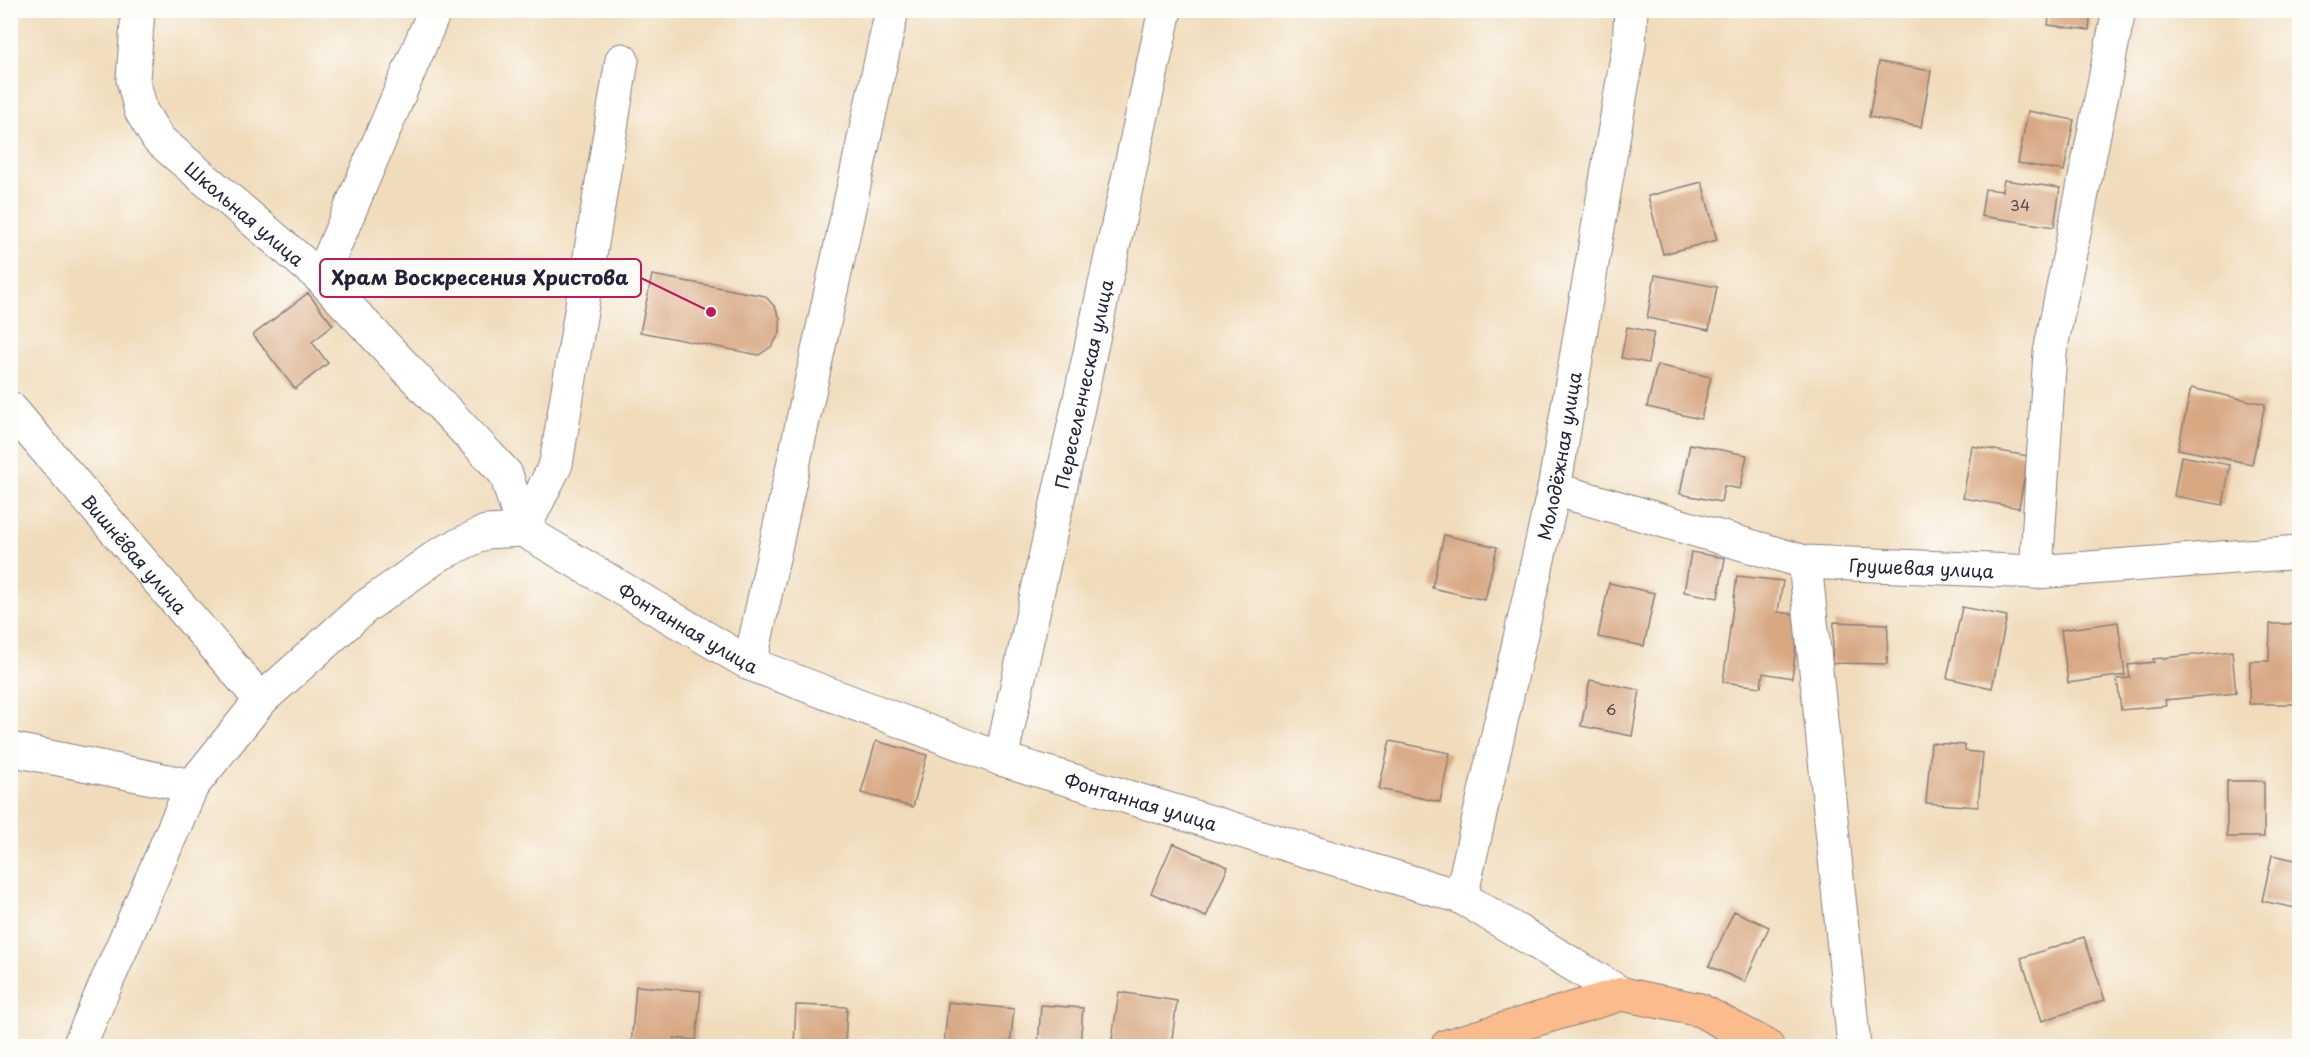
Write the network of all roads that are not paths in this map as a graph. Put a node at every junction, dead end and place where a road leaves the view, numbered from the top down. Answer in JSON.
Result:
{"nodes":[{"id":1,"x":138,"y":10,"type":"edge"},
{"id":2,"x":435,"y":10,"type":"edge"},
{"id":3,"x":892,"y":10,"type":"edge"},
{"id":4,"x":1165,"y":10,"type":"edge"},
{"id":5,"x":1631,"y":10,"type":"edge"},
{"id":6,"x":2119,"y":10,"type":"edge"},
{"id":7,"x":622,"y":60,"type":"dead end"},
{"id":8,"x":321,"y":278,"type":"junction"},
{"id":9,"x":10,"y":408,"type":"edge"},
{"id":10,"x":1554,"y":489,"type":"junction"},
{"id":11,"x":523,"y":530,"type":"junction"},
{"id":12,"x":2300,"y":552,"type":"edge"},
{"id":13,"x":1805,"y":562,"type":"junction"},
{"id":14,"x":2036,"y":572,"type":"junction"},
{"id":15,"x":750,"y":664,"type":"junction"},
{"id":16,"x":261,"y":700,"type":"junction"},
{"id":17,"x":10,"y":749,"type":"edge"},
{"id":18,"x":1001,"y":759,"type":"junction"},
{"id":19,"x":192,"y":786,"type":"junction"},
{"id":20,"x":1461,"y":897,"type":"junction"},
{"id":21,"x":1622,"y":994,"type":"junction"},
{"id":22,"x":79,"y":1047,"type":"edge"},
{"id":23,"x":1447,"y":1047,"type":"edge"},
{"id":24,"x":1767,"y":1047,"type":"edge"},
{"id":25,"x":1854,"y":1047,"type":"edge"}],
"edges":[{"from":1,"to":8,"type":"street","name":"Школьная улица"},
{"from":2,"to":8,"type":"street"},
{"from":3,"to":15,"type":"street"},
{"from":4,"to":18,"type":"street","name":"Переселенческая улица"},
{"from":5,"to":10,"type":"street","name":"Молодёжная улица"},
{"from":6,"to":14,"type":"street"},
{"from":7,"to":11,"type":"street"},
{"from":8,"to":11,"type":"street","name":"Школьная улица"},
{"from":9,"to":16,"type":"street","name":"Вишнёвая улица"},
{"from":10,"to":13,"type":"street","name":"Грушевая улица"},
{"from":10,"to":20,"type":"street","name":"Молодёжная улица"},
{"from":11,"to":15,"type":"street","name":"Фонтанная улица"},
{"from":11,"to":16,"type":"street"},
{"from":12,"to":14,"type":"street","name":"Грушевая улица"},
{"from":13,"to":14,"type":"street","name":"Грушевая улица"},
{"from":13,"to":25,"type":"street"},
{"from":15,"to":18,"type":"street","name":"Фонтанная улица"},
{"from":16,"to":19,"type":"street"},
{"from":17,"to":19,"type":"street"},
{"from":18,"to":20,"type":"street","name":"Фонтанная улица"},
{"from":19,"to":22,"type":"street"},
{"from":20,"to":21,"type":"street","name":"Фонтанная улица"},
{"from":21,"to":23,"type":"main road"},
{"from":21,"to":24,"type":"main road","name":"Фонтанная улица"}]}
